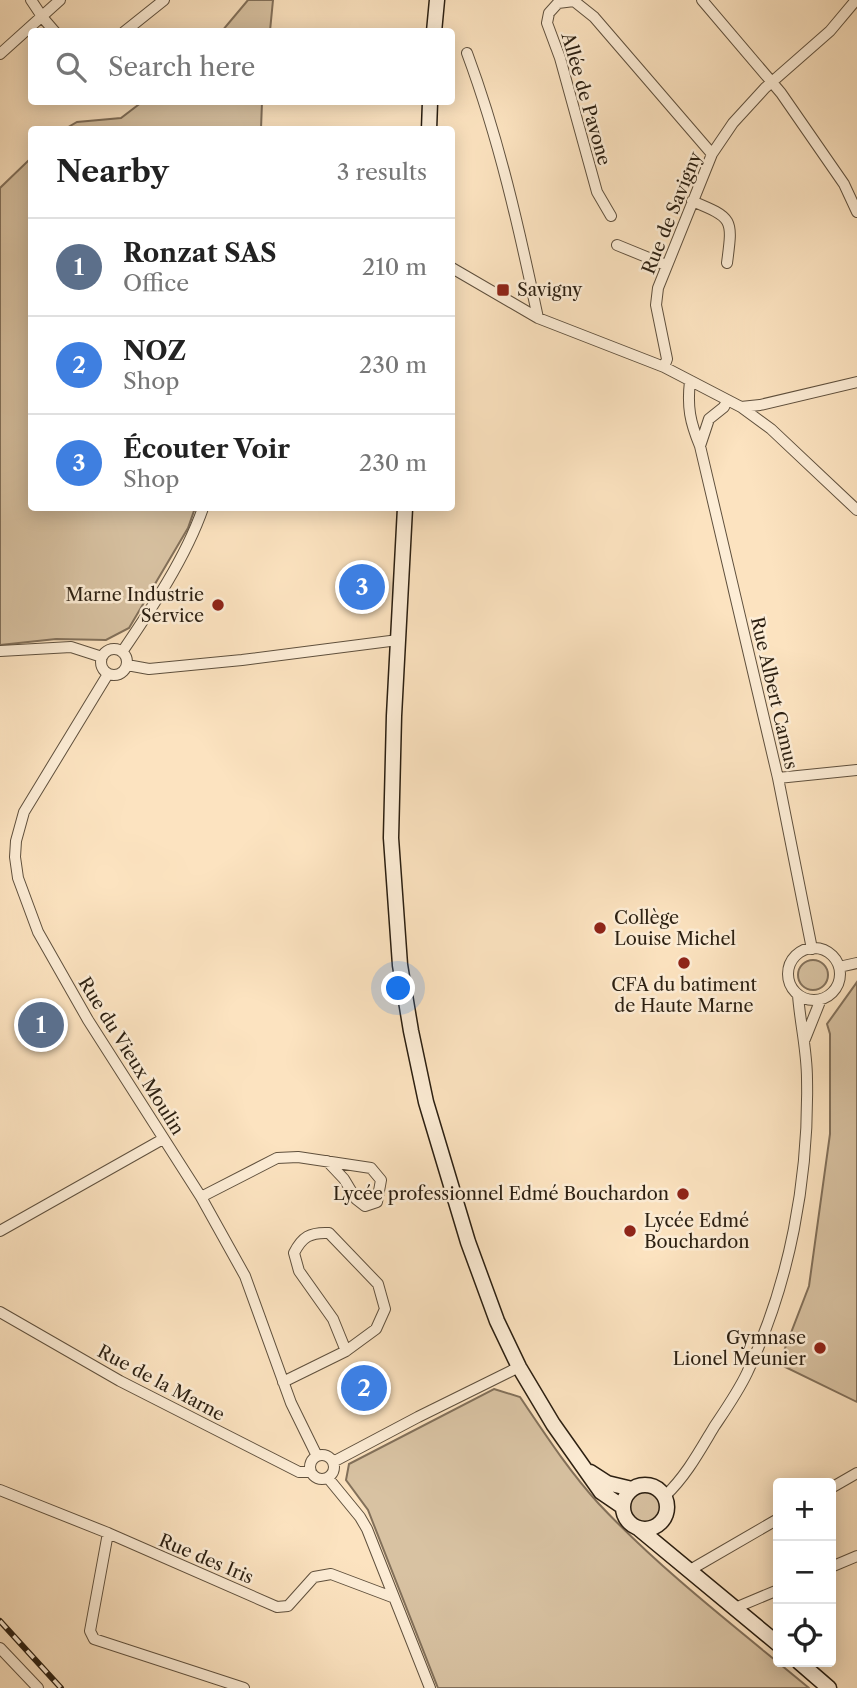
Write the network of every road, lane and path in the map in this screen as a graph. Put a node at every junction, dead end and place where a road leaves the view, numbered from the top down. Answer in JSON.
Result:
{"nodes":[{"id":1,"x":32,"y":0,"type":"edge"},
{"id":2,"x":61,"y":0,"type":"edge"},
{"id":3,"x":164,"y":0,"type":"edge"},
{"id":4,"x":437,"y":0,"type":"edge"},
{"id":5,"x":702,"y":0,"type":"edge"},
{"id":6,"x":856,"y":0,"type":"edge"},
{"id":7,"x":43,"y":18,"type":"junction"},
{"id":8,"x":31,"y":28,"type":"edge"},
{"id":9,"x":52,"y":28,"type":"edge"},
{"id":10,"x":129,"y":28,"type":"edge"},
{"id":11,"x":434,"y":28,"type":"edge"},
{"id":12,"x":28,"y":31,"type":"edge"},
{"id":13,"x":467,"y":53,"type":"dead end"},
{"id":14,"x":0,"y":54,"type":"edge"},
{"id":15,"x":772,"y":83,"type":"junction"},
{"id":16,"x":430,"y":105,"type":"edge"},
{"id":17,"x":429,"y":126,"type":"edge"},
{"id":18,"x":712,"y":154,"type":"junction"},
{"id":19,"x":692,"y":201,"type":"junction"},
{"id":20,"x":857,"y":212,"type":"edge"},
{"id":21,"x":611,"y":216,"type":"dead end"},
{"id":22,"x":617,"y":245,"type":"dead end"},
{"id":23,"x":727,"y":263,"type":"dead end"},
{"id":24,"x":666,"y":265,"type":"junction"},
{"id":25,"x":455,"y":270,"type":"edge"},
{"id":26,"x":538,"y":318,"type":"junction"},
{"id":27,"x":664,"y":367,"type":"junction"},
{"id":28,"x":690,"y":380,"type":"junction"},
{"id":29,"x":857,"y":382,"type":"edge"},
{"id":30,"x":727,"y":400,"type":"junction"},
{"id":31,"x":741,"y":407,"type":"junction"},
{"id":32,"x":690,"y":417,"type":"junction"},
{"id":33,"x":709,"y":419,"type":"junction"},
{"id":34,"x":700,"y":446,"type":"junction"},
{"id":35,"x":857,"y":510,"type":"edge"},
{"id":36,"x":202,"y":511,"type":"edge"},
{"id":37,"x":405,"y":511,"type":"edge"},
{"id":38,"x":398,"y":640,"type":"junction"},
{"id":39,"x":0,"y":652,"type":"edge"},
{"id":40,"x":122,"y":652,"type":"junction"},
{"id":41,"x":102,"y":657,"type":"junction"},
{"id":42,"x":127,"y":665,"type":"junction"},
{"id":43,"x":108,"y":674,"type":"junction"},
{"id":44,"x":857,"y":770,"type":"edge"},
{"id":45,"x":778,"y":778,"type":"junction"},
{"id":46,"x":812,"y":949,"type":"junction"},
{"id":47,"x":857,"y":963,"type":"edge"},
{"id":48,"x":839,"y":967,"type":"junction"},
{"id":49,"x":798,"y":995,"type":"junction"},
{"id":50,"x":821,"y":999,"type":"junction"},
{"id":51,"x":804,"y":1039,"type":"junction"},
{"id":52,"x":163,"y":1139,"type":"junction"},
{"id":53,"x":327,"y":1161,"type":"junction"},
{"id":54,"x":201,"y":1198,"type":"junction"},
{"id":55,"x":0,"y":1231,"type":"edge"},
{"id":56,"x":0,"y":1312,"type":"edge"},
{"id":57,"x":346,"y":1351,"type":"junction"},
{"id":58,"x":519,"y":1367,"type":"junction"},
{"id":59,"x":283,"y":1382,"type":"junction"},
{"id":60,"x":317,"y":1456,"type":"junction"},
{"id":61,"x":333,"y":1462,"type":"junction"},
{"id":62,"x":586,"y":1469,"type":"junction"},
{"id":63,"x":311,"y":1472,"type":"junction"},
{"id":64,"x":857,"y":1473,"type":"edge"},
{"id":65,"x":328,"y":1478,"type":"junction"},
{"id":66,"x":836,"y":1486,"type":"edge"},
{"id":67,"x":632,"y":1489,"type":"junction"},
{"id":68,"x":0,"y":1490,"type":"edge"},
{"id":69,"x":665,"y":1496,"type":"junction"},
{"id":70,"x":623,"y":1507,"type":"junction"},
{"id":71,"x":662,"y":1522,"type":"junction"},
{"id":72,"x":773,"y":1522,"type":"edge"},
{"id":73,"x":638,"y":1528,"type":"junction"},
{"id":74,"x":108,"y":1533,"type":"junction"},
{"id":75,"x":669,"y":1552,"type":"junction"},
{"id":76,"x":857,"y":1556,"type":"edge"},
{"id":77,"x":836,"y":1565,"type":"edge"},
{"id":78,"x":690,"y":1570,"type":"junction"},
{"id":79,"x":773,"y":1592,"type":"edge"},
{"id":80,"x":392,"y":1597,"type":"junction"},
{"id":81,"x":735,"y":1608,"type":"junction"},
{"id":82,"x":773,"y":1640,"type":"edge"},
{"id":83,"x":0,"y":1648,"type":"edge"},
{"id":84,"x":805,"y":1667,"type":"edge"},
{"id":85,"x":38,"y":1688,"type":"edge"},
{"id":86,"x":244,"y":1688,"type":"edge"},
{"id":87,"x":430,"y":1688,"type":"edge"},
{"id":88,"x":829,"y":1688,"type":"edge"}],
"edges":[{"from":1,"to":7,"type":"street"},
{"from":2,"to":7,"type":"street"},
{"from":3,"to":10,"type":"street"},
{"from":4,"to":11,"type":"street"},
{"from":5,"to":15,"type":"street"},
{"from":6,"to":15,"type":"street","name":"Rue de Savigny"},
{"from":7,"to":8,"type":"street"},
{"from":7,"to":9,"type":"street"},
{"from":12,"to":14,"type":"street"},
{"from":13,"to":26,"type":"street"},
{"from":15,"to":18,"type":"street","name":"Rue de Savigny"},
{"from":15,"to":20,"type":"street"},
{"from":16,"to":17,"type":"street"},
{"from":18,"to":19,"type":"street","name":"Rue de Savigny"},
{"from":18,"to":21,"type":"street","name":"Allée de Pavone"},
{"from":19,"to":23,"type":"street"},
{"from":19,"to":24,"type":"street","name":"Rue de Savigny"},
{"from":22,"to":24,"type":"street"},
{"from":24,"to":27,"type":"street","name":"Rue de Savigny"},
{"from":25,"to":26,"type":"street"},
{"from":26,"to":27,"type":"street"},
{"from":27,"to":28,"type":"street"},
{"from":28,"to":30,"type":"street"},
{"from":28,"to":32,"type":"street","name":"Rue Albert Camus"},
{"from":29,"to":31,"type":"street"},
{"from":30,"to":31,"type":"street"},
{"from":30,"to":33,"type":"street"},
{"from":31,"to":35,"type":"street"},
{"from":32,"to":33,"type":"street"},
{"from":32,"to":34,"type":"street","name":"Rue Albert Camus"},
{"from":33,"to":34,"type":"street"},
{"from":34,"to":45,"type":"street","name":"Rue Albert Camus"},
{"from":36,"to":40,"type":"street"},
{"from":37,"to":38,"type":"street"},
{"from":38,"to":42,"type":"street"},
{"from":38,"to":58,"type":"street"},
{"from":39,"to":41,"type":"street"},
{"from":40,"to":41,"type":"street"},
{"from":40,"to":42,"type":"street"},
{"from":41,"to":43,"type":"street"},
{"from":42,"to":43,"type":"street"},
{"from":43,"to":52,"type":"street","name":"Rue du Vieux Moulin"},
{"from":44,"to":45,"type":"street"},
{"from":45,"to":46,"type":"street","name":"Rue Albert Camus"},
{"from":46,"to":48,"type":"street"},
{"from":46,"to":49,"type":"street"},
{"from":47,"to":48,"type":"street"},
{"from":48,"to":50,"type":"street"},
{"from":49,"to":50,"type":"street"},
{"from":49,"to":51,"type":"street"},
{"from":50,"to":51,"type":"street"},
{"from":51,"to":69,"type":"street"},
{"from":52,"to":54,"type":"street","name":"Rue du Vieux Moulin"},
{"from":52,"to":55,"type":"street"},
{"from":53,"to":53,"type":"street"},
{"from":53,"to":54,"type":"street"},
{"from":54,"to":59,"type":"street","name":"Rue du Vieux Moulin"},
{"from":56,"to":63,"type":"street","name":"Rue de la Marne"},
{"from":57,"to":57,"type":"street"},
{"from":57,"to":59,"type":"street"},
{"from":58,"to":61,"type":"street"},
{"from":58,"to":62,"type":"street"},
{"from":59,"to":60,"type":"street","name":"Rue du Vieux Moulin"},
{"from":60,"to":61,"type":"street"},
{"from":60,"to":63,"type":"street"},
{"from":61,"to":65,"type":"street"},
{"from":62,"to":67,"type":"street"},
{"from":62,"to":70,"type":"street"},
{"from":63,"to":65,"type":"street"},
{"from":64,"to":66,"type":"street"},
{"from":65,"to":80,"type":"street"},
{"from":67,"to":69,"type":"street"},
{"from":67,"to":70,"type":"street"},
{"from":68,"to":74,"type":"street","name":"Rue des Iris"},
{"from":69,"to":71,"type":"street"},
{"from":70,"to":73,"type":"street"},
{"from":71,"to":73,"type":"street"},
{"from":71,"to":75,"type":"street"},
{"from":72,"to":78,"type":"street"},
{"from":73,"to":75,"type":"street"},
{"from":74,"to":80,"type":"street","name":"Rue des Iris"},
{"from":74,"to":86,"type":"street"},
{"from":75,"to":78,"type":"street"},
{"from":76,"to":77,"type":"street"},
{"from":78,"to":81,"type":"street"},
{"from":79,"to":81,"type":"street"},
{"from":80,"to":87,"type":"street"},
{"from":81,"to":82,"type":"street"},
{"from":83,"to":85,"type":"street"},
{"from":84,"to":88,"type":"street"}]}
